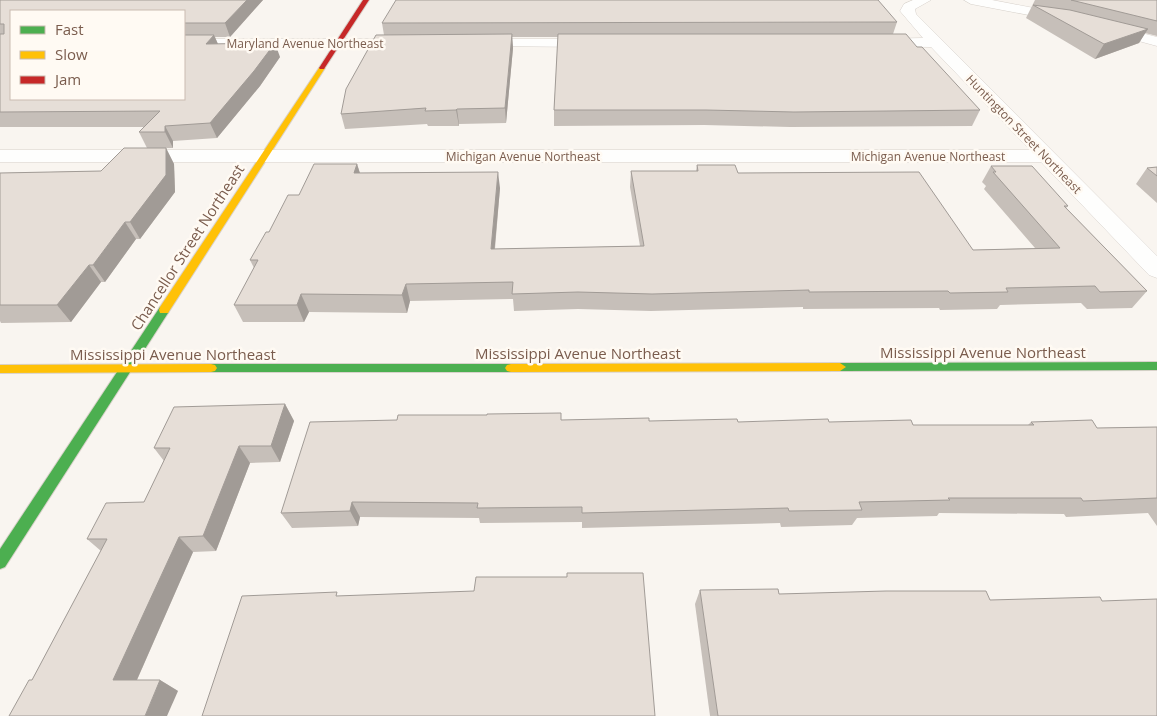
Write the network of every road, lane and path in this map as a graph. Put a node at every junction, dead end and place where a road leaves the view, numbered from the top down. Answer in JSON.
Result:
{"nodes":[{"id":1,"x":366,"y":0,"type":"edge"},
{"id":2,"x":924,"y":0,"type":"edge"},
{"id":3,"x":971,"y":0,"type":"edge"},
{"id":4,"x":1079,"y":21,"type":"edge"},
{"id":5,"x":1094,"y":24,"type":"edge"},
{"id":6,"x":866,"y":42,"type":"edge"},
{"id":7,"x":936,"y":42,"type":"junction"},
{"id":8,"x":1157,"y":42,"type":"edge"},
{"id":9,"x":185,"y":43,"type":"edge"},
{"id":10,"x":337,"y":43,"type":"junction"},
{"id":11,"x":428,"y":43,"type":"edge"},
{"id":12,"x":458,"y":43,"type":"edge"},
{"id":13,"x":607,"y":43,"type":"edge"},
{"id":14,"x":0,"y":156,"type":"edge"},
{"id":15,"x":265,"y":156,"type":"junction"},
{"id":16,"x":1046,"y":156,"type":"junction"},
{"id":17,"x":1157,"y":270,"type":"edge"},
{"id":18,"x":1157,"y":366,"type":"edge"},
{"id":19,"x":0,"y":369,"type":"edge"},
{"id":20,"x":125,"y":369,"type":"junction"},
{"id":21,"x":0,"y":562,"type":"edge"}],
"edges":[{"from":1,"to":10,"type":"street","name":"Chancellor Street Northeast"},
{"from":2,"to":7,"type":"street","name":"Huntington Street Northeast"},
{"from":3,"to":4,"type":"street"},
{"from":5,"to":8,"type":"street"},
{"from":6,"to":7,"type":"street"},
{"from":7,"to":16,"type":"street","name":"Huntington Street Northeast"},
{"from":9,"to":10,"type":"street","name":"Maryland Avenue Northeast"},
{"from":10,"to":11,"type":"street","name":"Maryland Avenue Northeast"},
{"from":10,"to":15,"type":"street","name":"Chancellor Street Northeast"},
{"from":12,"to":13,"type":"street"},
{"from":14,"to":15,"type":"street","name":"Michigan Avenue Northeast"},
{"from":15,"to":16,"type":"street","name":"Michigan Avenue Northeast"},
{"from":15,"to":20,"type":"street","name":"Chancellor Street Northeast"},
{"from":16,"to":17,"type":"street","name":"Huntington Street Northeast"},
{"from":18,"to":20,"type":"street","name":"Mississippi Avenue Northeast"},
{"from":19,"to":20,"type":"street","name":"Mississippi Avenue Northeast"},
{"from":20,"to":21,"type":"street","name":"Chancellor Street Northeast"}]}
